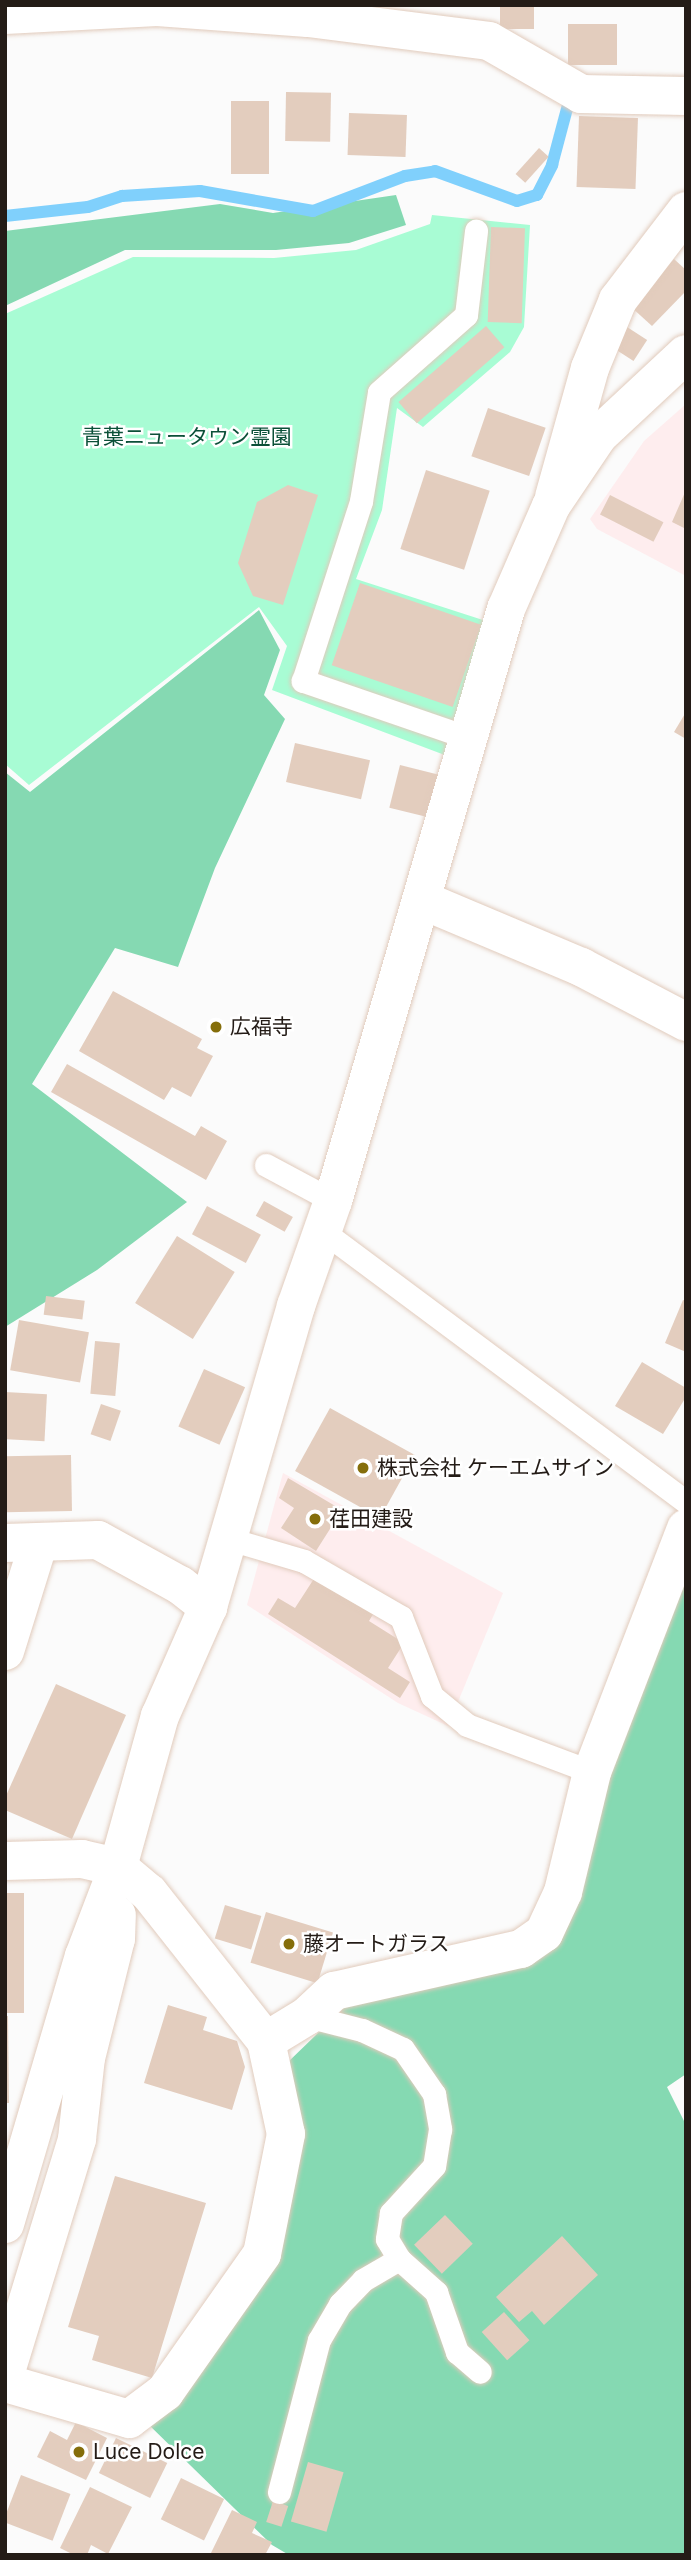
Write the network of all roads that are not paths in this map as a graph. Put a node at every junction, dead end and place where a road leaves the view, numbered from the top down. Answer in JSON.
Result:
{"nodes":[{"id":1,"x":307,"y":12,"type":"edge"},
{"id":2,"x":5,"y":15,"type":"edge"},
{"id":3,"x":686,"y":96,"type":"edge"},
{"id":4,"x":686,"y":211,"type":"edge"},
{"id":5,"x":476,"y":230,"type":"dead end"},
{"id":6,"x":686,"y":354,"type":"edge"},
{"id":7,"x":551,"y":506,"type":"junction"},
{"id":8,"x":469,"y":738,"type":"junction"},
{"id":9,"x":422,"y":900,"type":"junction"},
{"id":10,"x":686,"y":1022,"type":"edge"},
{"id":11,"x":267,"y":1166,"type":"dead end"},
{"id":12,"x":328,"y":1216,"type":"junction"},
{"id":13,"x":686,"y":1502,"type":"edge"},
{"id":14,"x":686,"y":1528,"type":"edge"},
{"id":15,"x":226,"y":1538,"type":"junction"},
{"id":16,"x":22,"y":1542,"type":"edge"},
{"id":17,"x":208,"y":1606,"type":"junction"},
{"id":18,"x":5,"y":1651,"type":"edge"},
{"id":19,"x":592,"y":1772,"type":"junction"},
{"id":20,"x":5,"y":1861,"type":"edge"},
{"id":21,"x":118,"y":1867,"type":"junction"},
{"id":22,"x":307,"y":2016,"type":"junction"},
{"id":23,"x":266,"y":2040,"type":"junction"},
{"id":24,"x":5,"y":2224,"type":"edge"},
{"id":25,"x":399,"y":2259,"type":"junction"},
{"id":26,"x":480,"y":2372,"type":"dead end"},
{"id":27,"x":5,"y":2375,"type":"edge"},
{"id":28,"x":5,"y":2384,"type":"edge"},
{"id":29,"x":279,"y":2492,"type":"dead end"}],
"edges":[{"from":1,"to":2,"type":"street"},
{"from":1,"to":3,"type":"street"},
{"from":4,"to":7,"type":"street"},
{"from":5,"to":8,"type":"lane"},
{"from":6,"to":7,"type":"street"},
{"from":7,"to":8,"type":"street"},
{"from":8,"to":9,"type":"street"},
{"from":9,"to":10,"type":"street"},
{"from":9,"to":12,"type":"street"},
{"from":11,"to":12,"type":"lane"},
{"from":12,"to":13,"type":"lane"},
{"from":12,"to":15,"type":"street"},
{"from":14,"to":19,"type":"street"},
{"from":15,"to":17,"type":"street"},
{"from":15,"to":19,"type":"lane"},
{"from":16,"to":17,"type":"street"},
{"from":16,"to":18,"type":"street"},
{"from":17,"to":21,"type":"street"},
{"from":19,"to":22,"type":"street"},
{"from":20,"to":21,"type":"street"},
{"from":21,"to":23,"type":"street"},
{"from":21,"to":24,"type":"street"},
{"from":21,"to":27,"type":"street"},
{"from":22,"to":23,"type":"street"},
{"from":22,"to":25,"type":"lane"},
{"from":23,"to":28,"type":"street"},
{"from":25,"to":26,"type":"lane"},
{"from":25,"to":29,"type":"lane"}]}
